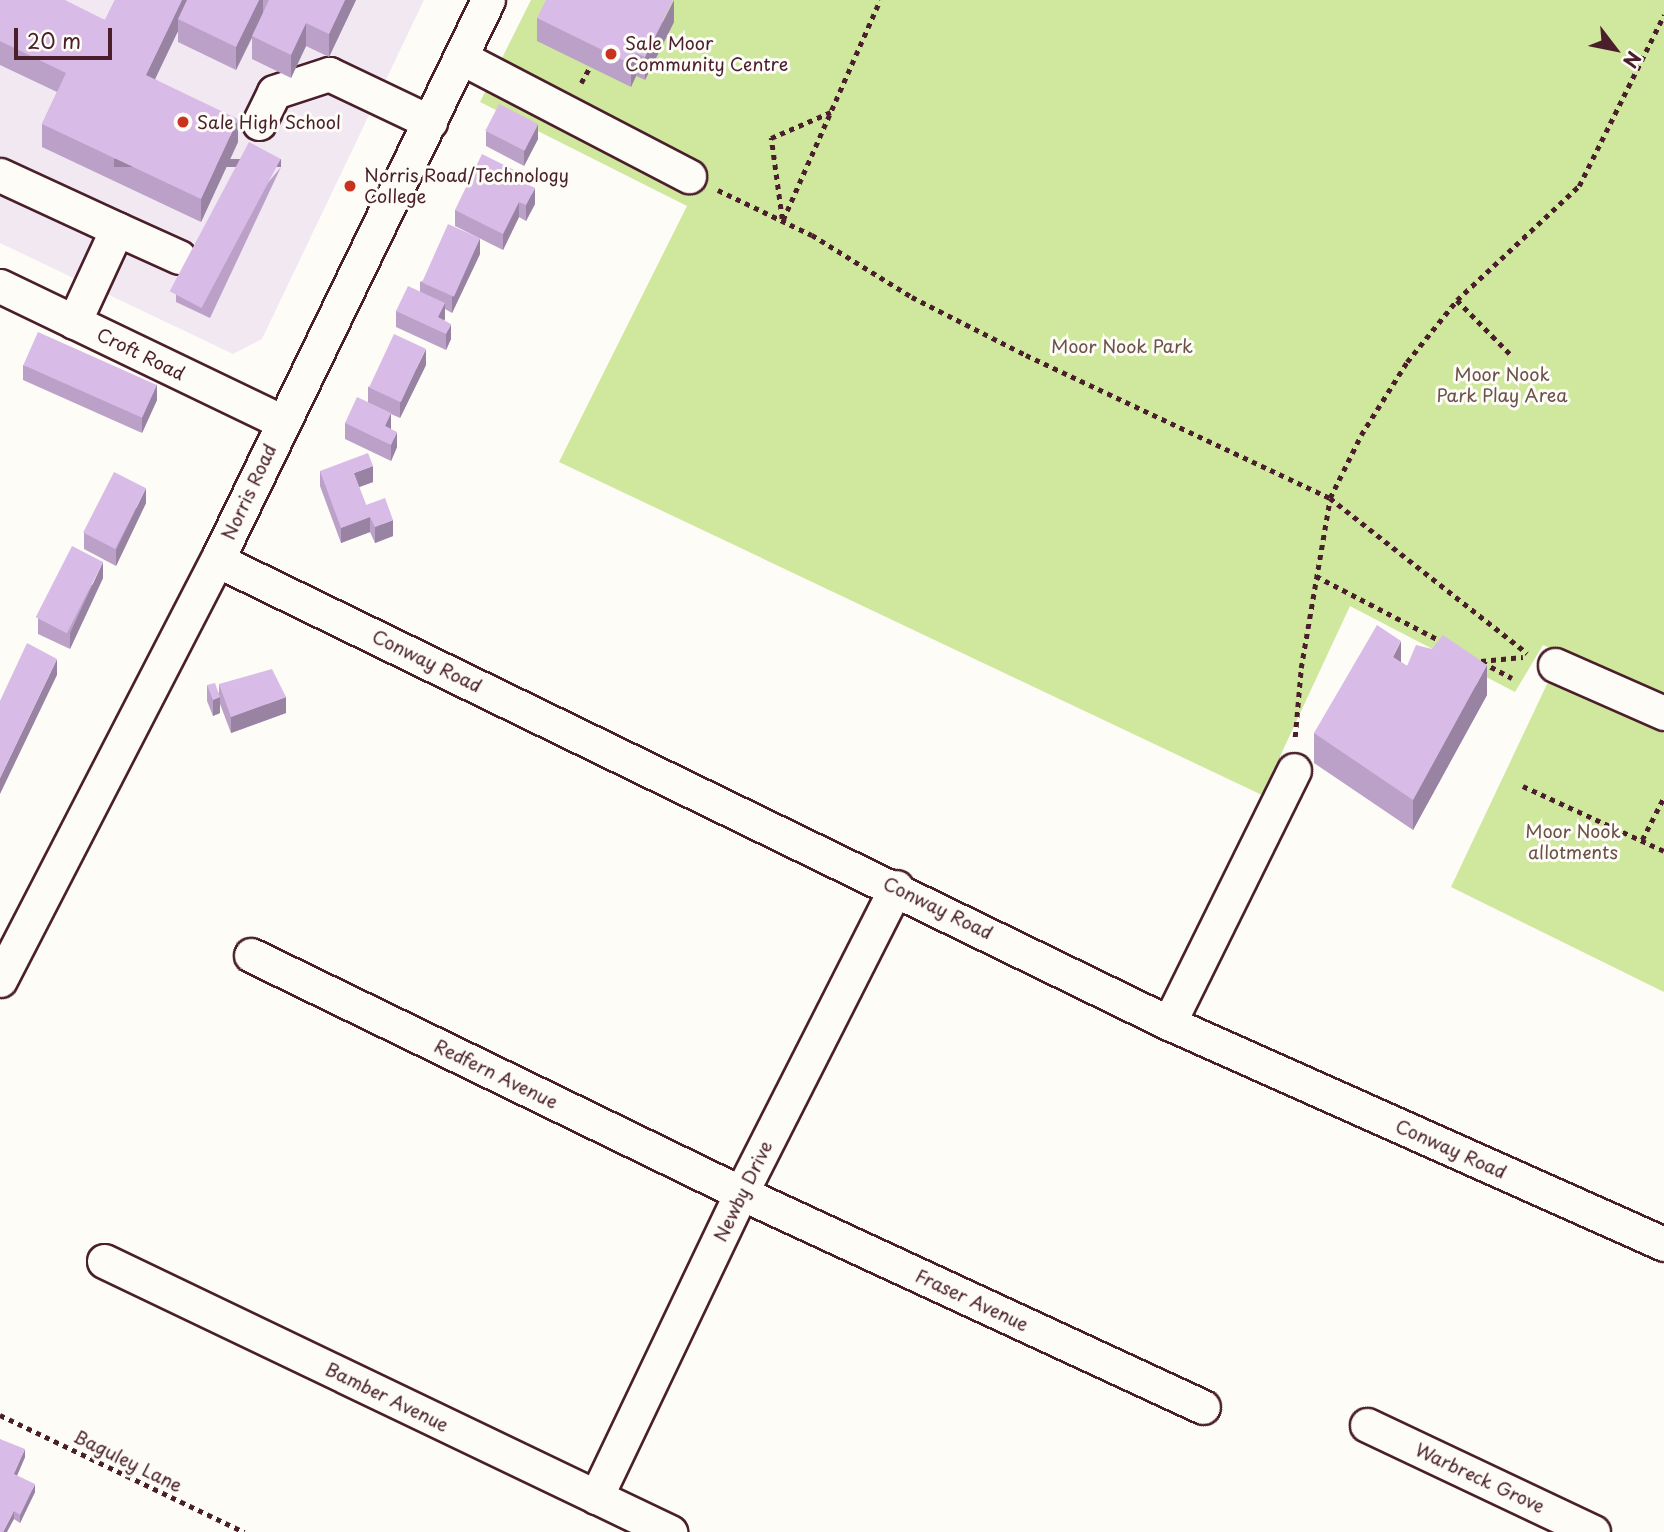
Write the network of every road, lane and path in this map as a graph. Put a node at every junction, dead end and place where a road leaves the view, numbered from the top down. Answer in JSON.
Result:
{"nodes":[{"id":1,"x":488,"y":0,"type":"edge"},
{"id":2,"x":880,"y":0,"type":"edge"},
{"id":3,"x":1664,"y":15,"type":"edge"},
{"id":4,"x":462,"y":58,"type":"junction"},
{"id":5,"x":831,"y":112,"type":"junction"},
{"id":6,"x":430,"y":122,"type":"junction"},
{"id":7,"x":258,"y":123,"type":"dead end"},
{"id":8,"x":0,"y":175,"type":"edge"},
{"id":9,"x":689,"y":176,"type":"joint"},
{"id":10,"x":783,"y":220,"type":"junction"},
{"id":11,"x":117,"y":229,"type":"junction"},
{"id":12,"x":179,"y":257,"type":"dead end"},
{"id":13,"x":0,"y":286,"type":"edge"},
{"id":14,"x":1457,"y":300,"type":"junction"},
{"id":15,"x":74,"y":322,"type":"junction"},
{"id":16,"x":1512,"y":356,"type":"dead end"},
{"id":17,"x":282,"y":422,"type":"junction"},
{"id":18,"x":1330,"y":498,"type":"junction"},
{"id":19,"x":217,"y":560,"type":"junction"},
{"id":20,"x":1316,"y":576,"type":"junction"},
{"id":21,"x":1456,"y":649,"type":"edge"},
{"id":22,"x":1468,"y":655,"type":"edge"},
{"id":23,"x":1542,"y":660,"type":"junction"},
{"id":24,"x":1480,"y":661,"type":"junction"},
{"id":25,"x":1512,"y":678,"type":"dead end"},
{"id":26,"x":1664,"y":713,"type":"edge"},
{"id":27,"x":1294,"y":769,"type":"joint"},
{"id":28,"x":1523,"y":786,"type":"dead end"},
{"id":29,"x":1664,"y":797,"type":"edge"},
{"id":30,"x":1642,"y":840,"type":"junction"},
{"id":31,"x":1664,"y":850,"type":"edge"},
{"id":32,"x":896,"y":887,"type":"junction"},
{"id":33,"x":251,"y":955,"type":"dead end"},
{"id":34,"x":0,"y":980,"type":"edge"},
{"id":35,"x":1169,"y":1023,"type":"junction"},
{"id":36,"x":741,"y":1193,"type":"junction"},
{"id":37,"x":1664,"y":1244,"type":"edge"},
{"id":38,"x":104,"y":1261,"type":"dead end"},
{"id":39,"x":1203,"y":1407,"type":"dead end"},
{"id":40,"x":0,"y":1415,"type":"edge"},
{"id":41,"x":1367,"y":1425,"type":"dead end"},
{"id":42,"x":596,"y":1497,"type":"junction"},
{"id":43,"x":244,"y":1532,"type":"edge"},
{"id":44,"x":670,"y":1532,"type":"edge"},
{"id":45,"x":1593,"y":1532,"type":"edge"}],
"edges":[{"from":1,"to":4,"type":"street","name":"Norris Road"},
{"from":2,"to":5,"type":"path"},
{"from":3,"to":14,"type":"path"},
{"from":4,"to":6,"type":"street","name":"Norris Road"},
{"from":4,"to":9,"type":"street"},
{"from":5,"to":10,"type":"path"},
{"from":5,"to":10,"type":"path"},
{"from":6,"to":7,"type":"street"},
{"from":6,"to":17,"type":"street","name":"Norris Road"},
{"from":8,"to":11,"type":"street"},
{"from":9,"to":10,"type":"path"},
{"from":10,"to":18,"type":"path"},
{"from":11,"to":12,"type":"street"},
{"from":11,"to":15,"type":"street"},
{"from":13,"to":15,"type":"street","name":"Croft Road"},
{"from":14,"to":16,"type":"path"},
{"from":14,"to":18,"type":"path"},
{"from":15,"to":17,"type":"street","name":"Croft Road"},
{"from":17,"to":19,"type":"street","name":"Norris Road"},
{"from":18,"to":20,"type":"path"},
{"from":18,"to":23,"type":"path"},
{"from":19,"to":32,"type":"street","name":"Conway Road"},
{"from":19,"to":34,"type":"street","name":"Norris Road"},
{"from":20,"to":21,"type":"path"},
{"from":20,"to":27,"type":"path"},
{"from":22,"to":24,"type":"path"},
{"from":23,"to":24,"type":"path"},
{"from":23,"to":26,"type":"street"},
{"from":24,"to":25,"type":"path"},
{"from":27,"to":35,"type":"street"},
{"from":28,"to":30,"type":"path"},
{"from":29,"to":30,"type":"path"},
{"from":30,"to":31,"type":"path"},
{"from":32,"to":35,"type":"street","name":"Conway Road"},
{"from":32,"to":36,"type":"street","name":"Newby Drive"},
{"from":33,"to":36,"type":"street","name":"Redfern Avenue"},
{"from":35,"to":37,"type":"street","name":"Conway Road"},
{"from":36,"to":39,"type":"street","name":"Fraser Avenue"},
{"from":36,"to":42,"type":"street","name":"Newby Drive"},
{"from":38,"to":42,"type":"street","name":"Bamber Avenue"},
{"from":40,"to":43,"type":"path","name":"Baguley Lane"},
{"from":41,"to":45,"type":"street","name":"Warbreck Grove"},
{"from":42,"to":44,"type":"street","name":"Bamber Avenue"}]}
